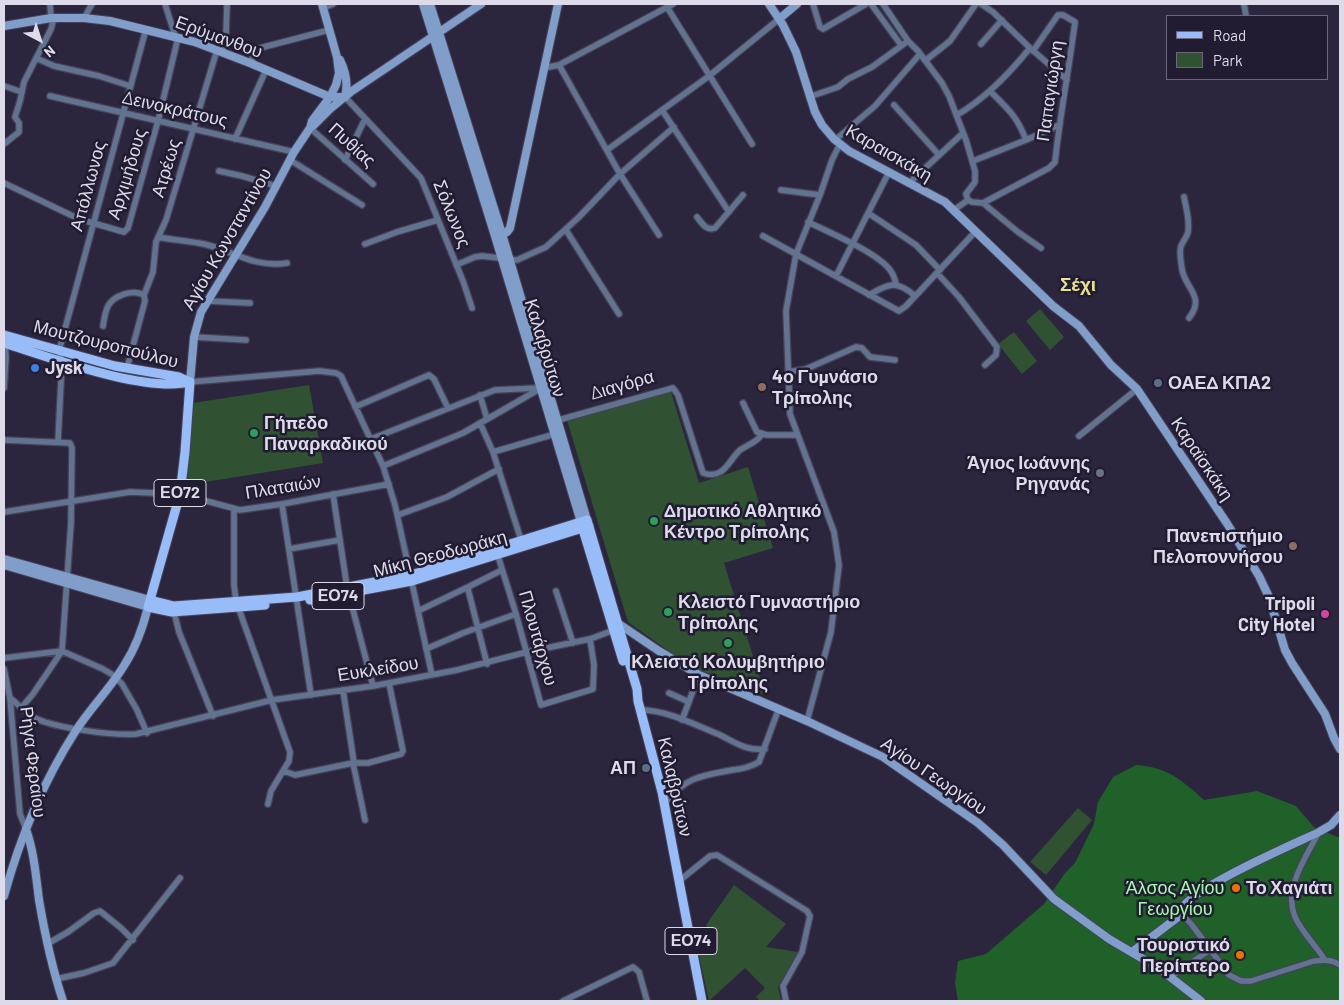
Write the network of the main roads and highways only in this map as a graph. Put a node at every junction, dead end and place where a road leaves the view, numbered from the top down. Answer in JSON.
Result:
{"nodes":[{"id":1,"x":4,"y":339,"type":"edge"},
{"id":2,"x":190,"y":382,"type":"junction"},
{"id":3,"x":585,"y":524,"type":"joint"},
{"id":4,"x":522,"y":545,"type":"junction"},
{"id":5,"x":411,"y":578,"type":"junction"},
{"id":6,"x":149,"y":604,"type":"junction"},
{"id":7,"x":237,"y":604,"type":"junction"},
{"id":8,"x":702,"y":1001,"type":"edge"}],
"edges":[{"from":1,"to":2,"type":"main road","name":"Μουτζουροπούλου"},
{"from":1,"to":2,"type":"main road","name":"Μουτζουροπούλου"},
{"from":2,"to":6,"type":"main road","name":"Αγίου Κωνσταντίνου","number":"ΕΟ72"},
{"from":3,"to":4,"type":"main road","name":"Μίκη Θεοδωράκη","number":"ΕΟ74"},
{"from":3,"to":8,"type":"main road","name":"Καλαβρύτων","number":"ΕΟ74"},
{"from":4,"to":5,"type":"main road","name":"Μίκη Θεοδωράκη","number":"ΕΟ74"},
{"from":4,"to":5,"type":"main road","name":"Μίκη Θεοδωράκη","number":"ΕΟ74"},
{"from":5,"to":7,"type":"main road","name":"Μίκη Θεοδωράκη","number":"ΕΟ74"},
{"from":6,"to":7,"type":"main road","name":"Μίκη Θεοδωράκη","number":"ΕΟ74"},
{"from":6,"to":7,"type":"main road","name":"Μίκη Θεοδωράκη","number":"ΕΟ74"}]}
